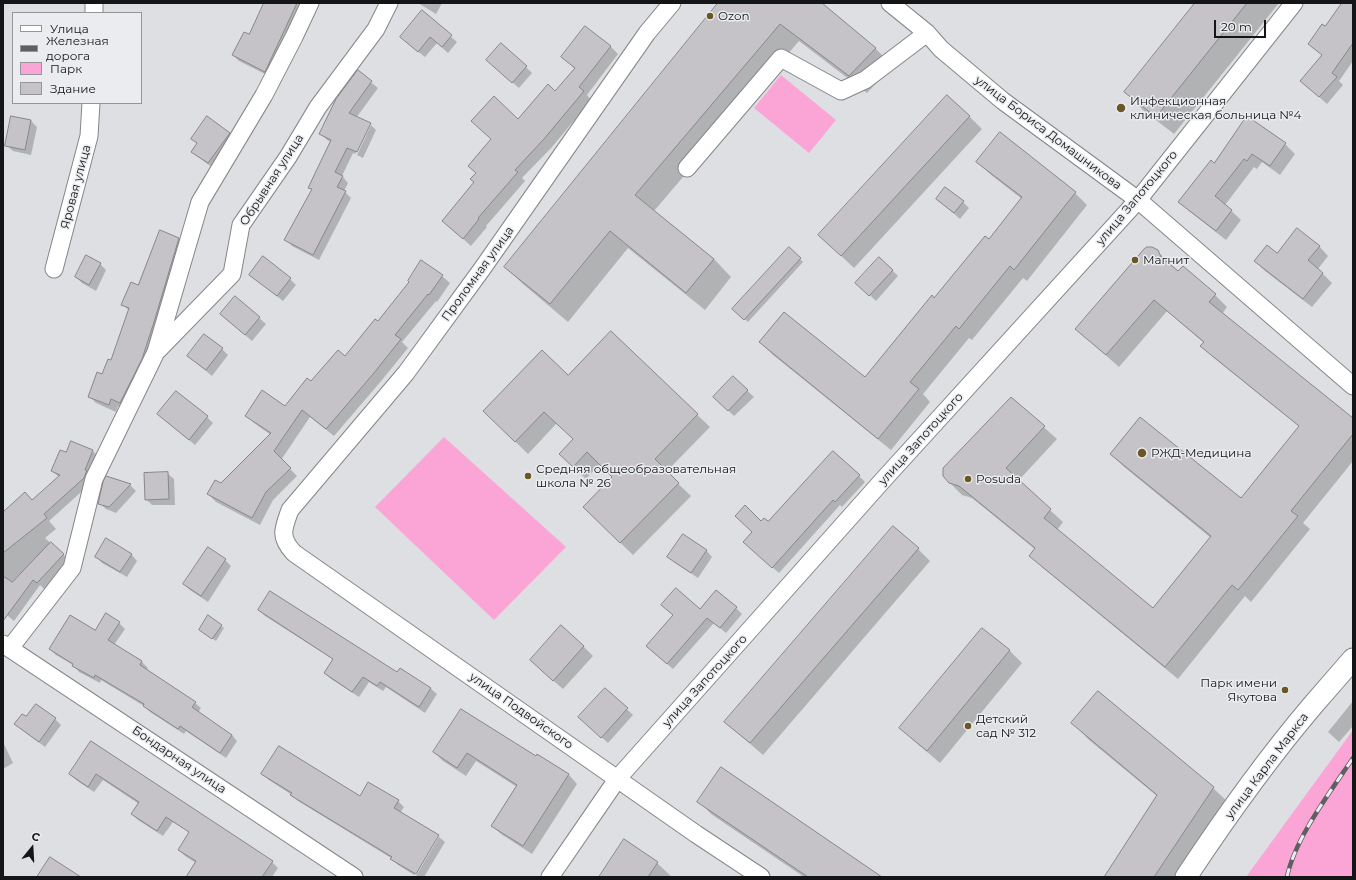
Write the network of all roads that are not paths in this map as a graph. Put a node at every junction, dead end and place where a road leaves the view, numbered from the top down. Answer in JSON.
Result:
{"nodes":[{"id":1,"x":310,"y":3,"type":"edge"},
{"id":2,"x":389,"y":3,"type":"edge"},
{"id":3,"x":672,"y":3,"type":"edge"},
{"id":4,"x":890,"y":3,"type":"edge"},
{"id":5,"x":1294,"y":3,"type":"edge"},
{"id":6,"x":927,"y":34,"type":"junction"},
{"id":7,"x":91,"y":104,"type":"edge"},
{"id":8,"x":687,"y":168,"type":"dead end"},
{"id":9,"x":1138,"y":200,"type":"junction"},
{"id":10,"x":54,"y":269,"type":"dead end"},
{"id":11,"x":156,"y":352,"type":"junction"},
{"id":12,"x":1353,"y":386,"type":"edge"},
{"id":13,"x":284,"y":540,"type":"joint"},
{"id":14,"x":6,"y":646,"type":"edge"},
{"id":15,"x":1353,"y":659,"type":"edge"},
{"id":16,"x":618,"y":778,"type":"junction"},
{"id":17,"x":354,"y":877,"type":"edge"},
{"id":18,"x":550,"y":877,"type":"edge"},
{"id":19,"x":761,"y":877,"type":"edge"},
{"id":20,"x":1186,"y":877,"type":"edge"}],
"edges":[{"from":1,"to":11,"type":"street","name":"Обрывная улица"},
{"from":2,"to":11,"type":"street","name":"Обрывная улица"},
{"from":3,"to":13,"type":"street","name":"Проломная улица"},
{"from":4,"to":6,"type":"street","name":"улица Бориса Домашникова"},
{"from":5,"to":9,"type":"street","name":"улица Запотоцкого"},
{"from":6,"to":8,"type":"street"},
{"from":6,"to":9,"type":"street","name":"улица Бориса Домашникова"},
{"from":7,"to":10,"type":"street","name":"Яровая улица"},
{"from":9,"to":12,"type":"street","name":"улица Бориса Домашникова"},
{"from":9,"to":16,"type":"street","name":"улица Запотоцкого"},
{"from":11,"to":14,"type":"street","name":"Обрывная улица"},
{"from":13,"to":16,"type":"street","name":"улица Подвойского"},
{"from":14,"to":17,"type":"street","name":"Бондарная улица"},
{"from":15,"to":20,"type":"street","name":"улица Карла Маркса"},
{"from":16,"to":18,"type":"street","name":"улица Запотоцкого"},
{"from":16,"to":19,"type":"street","name":"улица Подвойского"}]}
